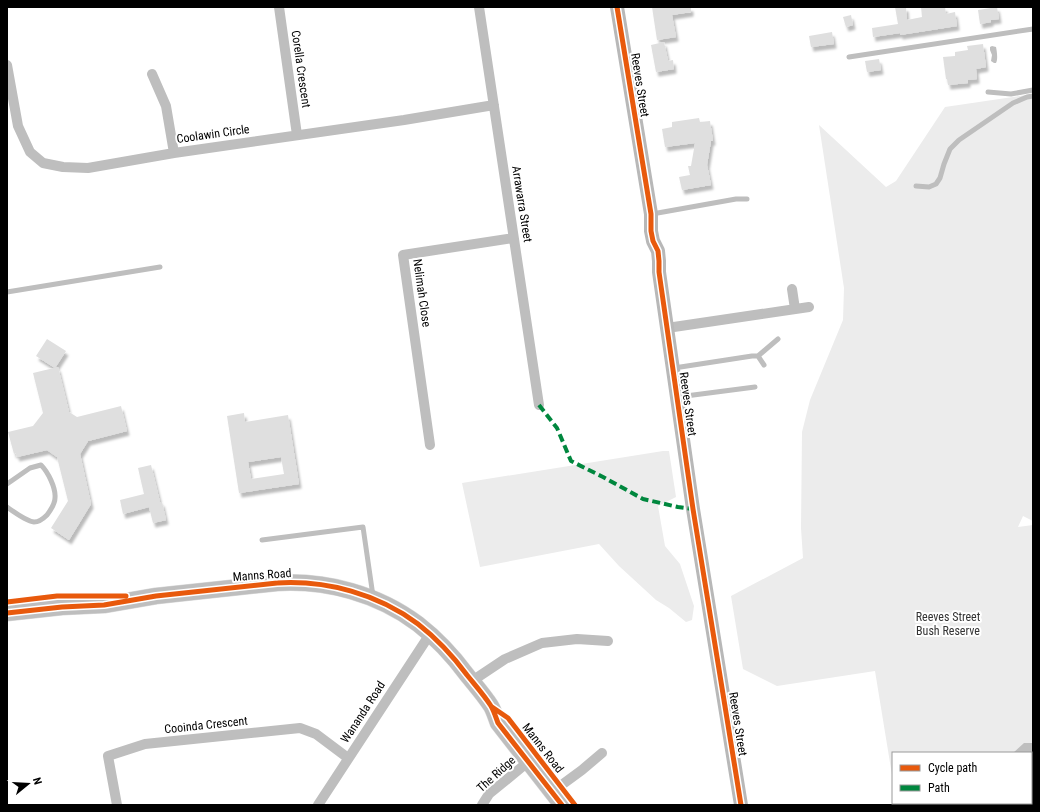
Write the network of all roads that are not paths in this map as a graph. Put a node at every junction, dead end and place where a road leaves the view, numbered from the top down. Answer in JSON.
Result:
{"nodes":[{"id":1,"x":279,"y":7,"type":"edge"},
{"id":2,"x":479,"y":7,"type":"edge"},
{"id":3,"x":617,"y":7,"type":"edge"},
{"id":4,"x":1033,"y":29,"type":"edge"},
{"id":5,"x":849,"y":57,"type":"dead end"},
{"id":6,"x":7,"y":65,"type":"edge"},
{"id":7,"x":152,"y":74,"type":"dead end"},
{"id":8,"x":1033,"y":90,"type":"edge"},
{"id":9,"x":988,"y":92,"type":"dead end"},
{"id":10,"x":1033,"y":96,"type":"edge"},
{"id":11,"x":494,"y":105,"type":"junction"},
{"id":12,"x":297,"y":135,"type":"junction"},
{"id":13,"x":174,"y":153,"type":"junction"},
{"id":14,"x":916,"y":186,"type":"dead end"},
{"id":15,"x":748,"y":199,"type":"dead end"},
{"id":16,"x":651,"y":214,"type":"junction"},
{"id":17,"x":513,"y":238,"type":"junction"},
{"id":18,"x":160,"y":267,"type":"dead end"},
{"id":19,"x":792,"y":290,"type":"dead end"},
{"id":20,"x":7,"y":292,"type":"edge"},
{"id":21,"x":809,"y":307,"type":"dead end"},
{"id":22,"x":795,"y":309,"type":"junction"},
{"id":23,"x":667,"y":328,"type":"junction"},
{"id":24,"x":778,"y":339,"type":"dead end"},
{"id":25,"x":758,"y":356,"type":"junction"},
{"id":26,"x":764,"y":365,"type":"dead end"},
{"id":27,"x":673,"y":368,"type":"junction"},
{"id":28,"x":754,"y":387,"type":"dead end"},
{"id":29,"x":677,"y":397,"type":"junction"},
{"id":30,"x":539,"y":405,"type":"dead end"},
{"id":31,"x":430,"y":444,"type":"dead end"},
{"id":32,"x":7,"y":484,"type":"edge"},
{"id":33,"x":7,"y":507,"type":"edge"},
{"id":34,"x":262,"y":540,"type":"dead end"},
{"id":35,"x":156,"y":596,"type":"junction"},
{"id":36,"x":373,"y":599,"type":"junction"},
{"id":37,"x":7,"y":602,"type":"edge"},
{"id":38,"x":7,"y":613,"type":"edge"},
{"id":39,"x":430,"y":634,"type":"junction"},
{"id":40,"x":608,"y":641,"type":"dead end"},
{"id":41,"x":472,"y":682,"type":"junction"},
{"id":42,"x":492,"y":707,"type":"junction"},
{"id":43,"x":602,"y":753,"type":"dead end"},
{"id":44,"x":348,"y":758,"type":"junction"},
{"id":45,"x":528,"y":762,"type":"junction"},
{"id":46,"x":556,"y":789,"type":"junction"},
{"id":47,"x":117,"y":805,"type":"edge"},
{"id":48,"x":318,"y":805,"type":"edge"},
{"id":49,"x":482,"y":805,"type":"edge"},
{"id":50,"x":562,"y":805,"type":"edge"},
{"id":51,"x":575,"y":805,"type":"edge"},
{"id":52,"x":741,"y":805,"type":"edge"}],
"edges":[{"from":1,"to":12,"type":"street","name":"Corella Crescent"},
{"from":2,"to":11,"type":"street","name":"Arrawarra Street"},
{"from":3,"to":16,"type":"street","name":"Reeves Street"},
{"from":4,"to":5,"type":"lane"},
{"from":6,"to":13,"type":"street","name":"Coolawin Circle"},
{"from":7,"to":13,"type":"street"},
{"from":8,"to":9,"type":"lane"},
{"from":10,"to":14,"type":"lane"},
{"from":11,"to":12,"type":"street","name":"Coolawin Circle"},
{"from":11,"to":17,"type":"street","name":"Arrawarra Street"},
{"from":12,"to":13,"type":"street","name":"Coolawin Circle"},
{"from":15,"to":16,"type":"lane"},
{"from":16,"to":23,"type":"street","name":"Reeves Street"},
{"from":17,"to":30,"type":"street","name":"Arrawarra Street"},
{"from":17,"to":31,"type":"street","name":"Nelimah Close"},
{"from":18,"to":20,"type":"lane"},
{"from":19,"to":22,"type":"street"},
{"from":21,"to":22,"type":"street"},
{"from":22,"to":23,"type":"street"},
{"from":23,"to":27,"type":"street","name":"Reeves Street"},
{"from":24,"to":25,"type":"lane"},
{"from":25,"to":26,"type":"lane"},
{"from":25,"to":27,"type":"lane"},
{"from":27,"to":29,"type":"street","name":"Reeves Street"},
{"from":28,"to":29,"type":"lane"},
{"from":29,"to":52,"type":"street","name":"Reeves Street"},
{"from":32,"to":33,"type":"lane"},
{"from":34,"to":36,"type":"lane"},
{"from":35,"to":36,"type":"main road","name":"Manns Road"},
{"from":35,"to":37,"type":"main road","name":"Manns Road"},
{"from":35,"to":38,"type":"main road","name":"Manns Road"},
{"from":36,"to":39,"type":"main road","name":"Manns Road"},
{"from":39,"to":41,"type":"main road","name":"Manns Road"},
{"from":39,"to":44,"type":"street","name":"Wananda Road"},
{"from":40,"to":41,"type":"street"},
{"from":41,"to":42,"type":"main road","name":"Manns Road"},
{"from":42,"to":45,"type":"main road","name":"Manns Road"},
{"from":42,"to":46,"type":"main road","name":"Manns Road"},
{"from":43,"to":46,"type":"street"},
{"from":44,"to":47,"type":"street","name":"Cooinda Crescent"},
{"from":44,"to":48,"type":"street","name":"Wananda Road"},
{"from":45,"to":46,"type":"main road","name":"Manns Road"},
{"from":45,"to":49,"type":"street","name":"The Ridge"},
{"from":46,"to":50,"type":"main road","name":"Manns Road"},
{"from":46,"to":51,"type":"main road","name":"Manns Road"}]}
